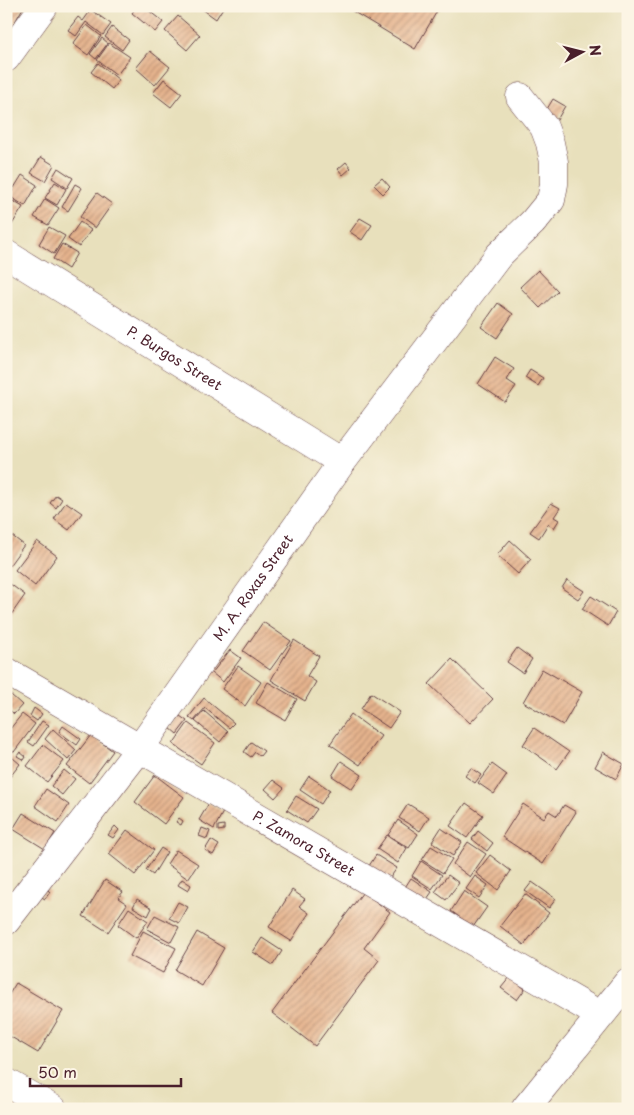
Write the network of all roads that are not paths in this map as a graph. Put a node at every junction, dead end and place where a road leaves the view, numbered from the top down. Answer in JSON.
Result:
{"nodes":[{"id":1,"x":44,"y":6,"type":"edge"},
{"id":2,"x":11,"y":42,"type":"edge"},
{"id":3,"x":520,"y":97,"type":"dead end"},
{"id":4,"x":6,"y":254,"type":"edge"},
{"id":5,"x":342,"y":462,"type":"junction"},
{"id":6,"x":6,"y":671,"type":"edge"},
{"id":7,"x":140,"y":748,"type":"junction"},
{"id":8,"x":6,"y":920,"type":"edge"},
{"id":9,"x":628,"y":982,"type":"edge"},
{"id":10,"x":600,"y":1015,"type":"junction"},
{"id":11,"x":6,"y":1082,"type":"edge"},
{"id":12,"x":53,"y":1109,"type":"edge"},
{"id":13,"x":526,"y":1109,"type":"edge"}],
"edges":[{"from":1,"to":2,"type":"street"},
{"from":3,"to":5,"type":"street","name":"M. A. Roxas Street"},
{"from":4,"to":5,"type":"street","name":"P. Burgos Street"},
{"from":5,"to":7,"type":"street","name":"M. A. Roxas Street"},
{"from":6,"to":7,"type":"street","name":"P. Zamora Street"},
{"from":7,"to":8,"type":"street","name":"M. A. Roxas Street"},
{"from":7,"to":10,"type":"street","name":"P. Zamora Street"},
{"from":9,"to":10,"type":"street"},
{"from":10,"to":13,"type":"street"},
{"from":11,"to":12,"type":"street"}]}
